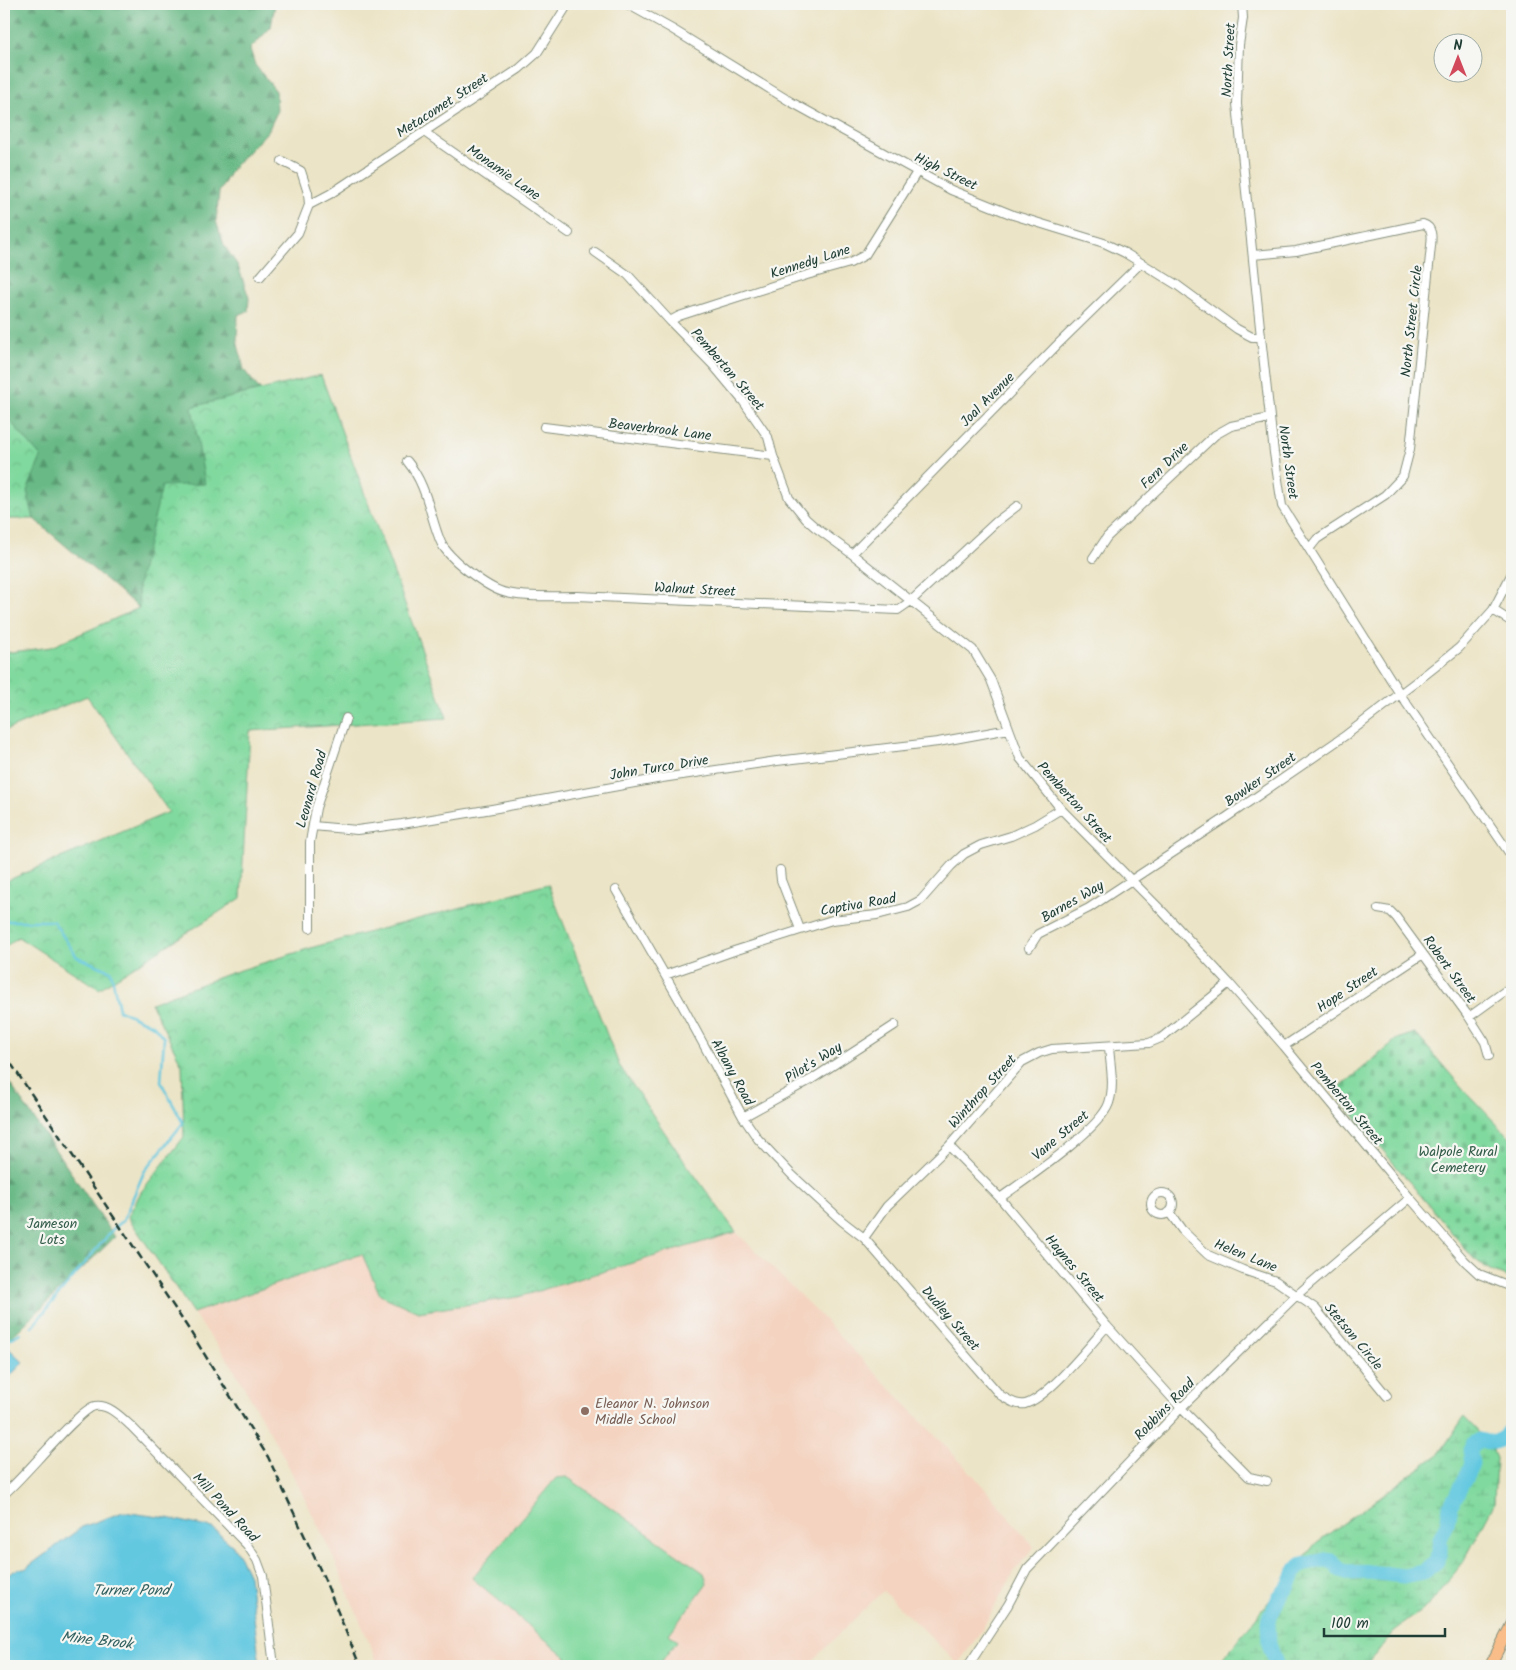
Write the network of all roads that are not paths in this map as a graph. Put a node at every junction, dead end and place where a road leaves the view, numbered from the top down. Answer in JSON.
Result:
{"nodes":[{"id":1,"x":568,"y":4,"type":"edge"},
{"id":2,"x":627,"y":4,"type":"edge"},
{"id":3,"x":1242,"y":4,"type":"edge"},
{"id":4,"x":424,"y":132,"type":"junction"},
{"id":5,"x":282,"y":160,"type":"dead end"},
{"id":6,"x":917,"y":172,"type":"junction"},
{"id":7,"x":309,"y":205,"type":"junction"},
{"id":8,"x":569,"y":233,"type":"dead end"},
{"id":9,"x":595,"y":252,"type":"dead end"},
{"id":10,"x":1253,"y":255,"type":"junction"},
{"id":11,"x":1141,"y":263,"type":"junction"},
{"id":12,"x":260,"y":277,"type":"dead end"},
{"id":13,"x":670,"y":321,"type":"junction"},
{"id":14,"x":1261,"y":338,"type":"junction"},
{"id":15,"x":1270,"y":418,"type":"junction"},
{"id":16,"x":544,"y":427,"type":"dead end"},
{"id":17,"x":772,"y":456,"type":"junction"},
{"id":18,"x":408,"y":461,"type":"dead end"},
{"id":19,"x":1017,"y":506,"type":"dead end"},
{"id":20,"x":1309,"y":550,"type":"junction"},
{"id":21,"x":852,"y":554,"type":"junction"},
{"id":22,"x":1093,"y":558,"type":"dead end"},
{"id":23,"x":1512,"y":573,"type":"edge"},
{"id":24,"x":911,"y":601,"type":"junction"},
{"id":25,"x":1493,"y":610,"type":"junction"},
{"id":26,"x":1512,"y":622,"type":"edge"},
{"id":27,"x":1400,"y":694,"type":"junction"},
{"id":28,"x":346,"y":718,"type":"dead end"},
{"id":29,"x":1009,"y":729,"type":"junction"},
{"id":30,"x":1061,"y":809,"type":"junction"},
{"id":31,"x":313,"y":826,"type":"junction"},
{"id":32,"x":1512,"y":858,"type":"edge"},
{"id":33,"x":780,"y":870,"type":"dead end"},
{"id":34,"x":1131,"y":880,"type":"junction"},
{"id":35,"x":616,"y":890,"type":"dead end"},
{"id":36,"x":1378,"y":909,"type":"dead end"},
{"id":37,"x":310,"y":928,"type":"dead end"},
{"id":38,"x":800,"y":929,"type":"junction"},
{"id":39,"x":1029,"y":948,"type":"dead end"},
{"id":40,"x":1423,"y":954,"type":"junction"},
{"id":41,"x":665,"y":975,"type":"junction"},
{"id":42,"x":1229,"y":984,"type":"junction"},
{"id":43,"x":1512,"y":986,"type":"edge"},
{"id":44,"x":1469,"y":1017,"type":"junction"},
{"id":45,"x":894,"y":1025,"type":"dead end"},
{"id":46,"x":1110,"y":1046,"type":"junction"},
{"id":47,"x":1284,"y":1046,"type":"junction"},
{"id":48,"x":1489,"y":1056,"type":"dead end"},
{"id":49,"x":743,"y":1117,"type":"junction"},
{"id":50,"x":948,"y":1146,"type":"junction"},
{"id":51,"x":1000,"y":1198,"type":"junction"},
{"id":52,"x":1410,"y":1198,"type":"junction"},
{"id":53,"x":1169,"y":1212,"type":"dead end"},
{"id":54,"x":864,"y":1238,"type":"junction"},
{"id":55,"x":1512,"y":1288,"type":"edge"},
{"id":56,"x":1298,"y":1294,"type":"junction"},
{"id":57,"x":1108,"y":1326,"type":"junction"},
{"id":58,"x":1387,"y":1396,"type":"dead end"},
{"id":59,"x":1181,"y":1408,"type":"junction"},
{"id":60,"x":1266,"y":1481,"type":"dead end"},
{"id":61,"x":4,"y":1494,"type":"edge"},
{"id":62,"x":1512,"y":1623,"type":"edge"},
{"id":63,"x":274,"y":1666,"type":"edge"},
{"id":64,"x":968,"y":1666,"type":"edge"},
{"id":65,"x":1490,"y":1666,"type":"edge"}],
"edges":[{"from":1,"to":4,"type":"street","name":"Metacomet Street"},
{"from":2,"to":6,"type":"street","name":"High Street"},
{"from":3,"to":10,"type":"street","name":"North Street"},
{"from":4,"to":7,"type":"street","name":"Metacomet Street"},
{"from":4,"to":8,"type":"street","name":"Monamie Lane"},
{"from":5,"to":7,"type":"street"},
{"from":6,"to":11,"type":"street","name":"High Street"},
{"from":6,"to":13,"type":"street","name":"Kennedy Lane"},
{"from":7,"to":12,"type":"street"},
{"from":9,"to":13,"type":"street","name":"Pemberton Street"},
{"from":10,"to":14,"type":"street","name":"North Street"},
{"from":10,"to":20,"type":"street","name":"North Street Circle"},
{"from":11,"to":14,"type":"street","name":"High Street"},
{"from":11,"to":21,"type":"street","name":"Joal Avenue"},
{"from":13,"to":17,"type":"street","name":"Pemberton Street"},
{"from":14,"to":15,"type":"street","name":"North Street"},
{"from":15,"to":20,"type":"street","name":"North Street"},
{"from":15,"to":22,"type":"street","name":"Fern Drive"},
{"from":16,"to":17,"type":"street","name":"Beaverbrook Lane"},
{"from":17,"to":21,"type":"street","name":"Pemberton Street"},
{"from":18,"to":24,"type":"street","name":"Walnut Street"},
{"from":19,"to":24,"type":"street","name":"Walnut Street"},
{"from":20,"to":27,"type":"street","name":"North Street"},
{"from":21,"to":24,"type":"street","name":"Pemberton Street"},
{"from":23,"to":25,"type":"street","name":"Bowker Street"},
{"from":24,"to":29,"type":"street","name":"Pemberton Street"},
{"from":25,"to":26,"type":"street"},
{"from":25,"to":27,"type":"street","name":"Bowker Street"},
{"from":27,"to":32,"type":"street","name":"North Street"},
{"from":27,"to":34,"type":"street","name":"Bowker Street"},
{"from":28,"to":31,"type":"street","name":"Leonard Road"},
{"from":29,"to":30,"type":"street","name":"Pemberton Street"},
{"from":29,"to":31,"type":"street","name":"John Turco Drive"},
{"from":30,"to":34,"type":"street","name":"Pemberton Street"},
{"from":30,"to":38,"type":"street","name":"Captiva Road"},
{"from":31,"to":37,"type":"street","name":"Leonard Road"},
{"from":33,"to":38,"type":"street"},
{"from":34,"to":39,"type":"street","name":"Barnes Way"},
{"from":34,"to":42,"type":"street","name":"Pemberton Street"},
{"from":35,"to":41,"type":"street","name":"Albany Road"},
{"from":36,"to":40,"type":"street","name":"Robert Street"},
{"from":38,"to":41,"type":"street","name":"Captiva Road"},
{"from":40,"to":44,"type":"street","name":"Robert Street"},
{"from":40,"to":47,"type":"street","name":"Hope Street"},
{"from":41,"to":49,"type":"street","name":"Albany Road"},
{"from":42,"to":46,"type":"street","name":"Winthrop Street"},
{"from":42,"to":47,"type":"street","name":"Pemberton Street"},
{"from":43,"to":44,"type":"street"},
{"from":44,"to":48,"type":"street","name":"Robert Street"},
{"from":45,"to":49,"type":"street","name":"Pilot's Way"},
{"from":46,"to":50,"type":"street","name":"Winthrop Street"},
{"from":46,"to":51,"type":"street","name":"Vane Street"},
{"from":47,"to":52,"type":"street","name":"Pemberton Street"},
{"from":49,"to":54,"type":"street","name":"Albany Road"},
{"from":50,"to":51,"type":"street","name":"Haynes Street"},
{"from":50,"to":54,"type":"street","name":"Winthrop Street"},
{"from":51,"to":57,"type":"street","name":"Haynes Street"},
{"from":52,"to":55,"type":"street","name":"Pemberton Street"},
{"from":52,"to":56,"type":"street","name":"Robbins Road"},
{"from":53,"to":56,"type":"street","name":"Helen Lane"},
{"from":54,"to":57,"type":"street","name":"Dudley Street"},
{"from":56,"to":58,"type":"street","name":"Stetson Circle"},
{"from":56,"to":59,"type":"street","name":"Robbins Road"},
{"from":57,"to":59,"type":"street","name":"Haynes Street"},
{"from":59,"to":60,"type":"street","name":"Haynes Street"},
{"from":59,"to":64,"type":"street","name":"Robbins Road"},
{"from":61,"to":63,"type":"street","name":"Mill Pond Road"},
{"from":62,"to":65,"type":"main road"}]}
